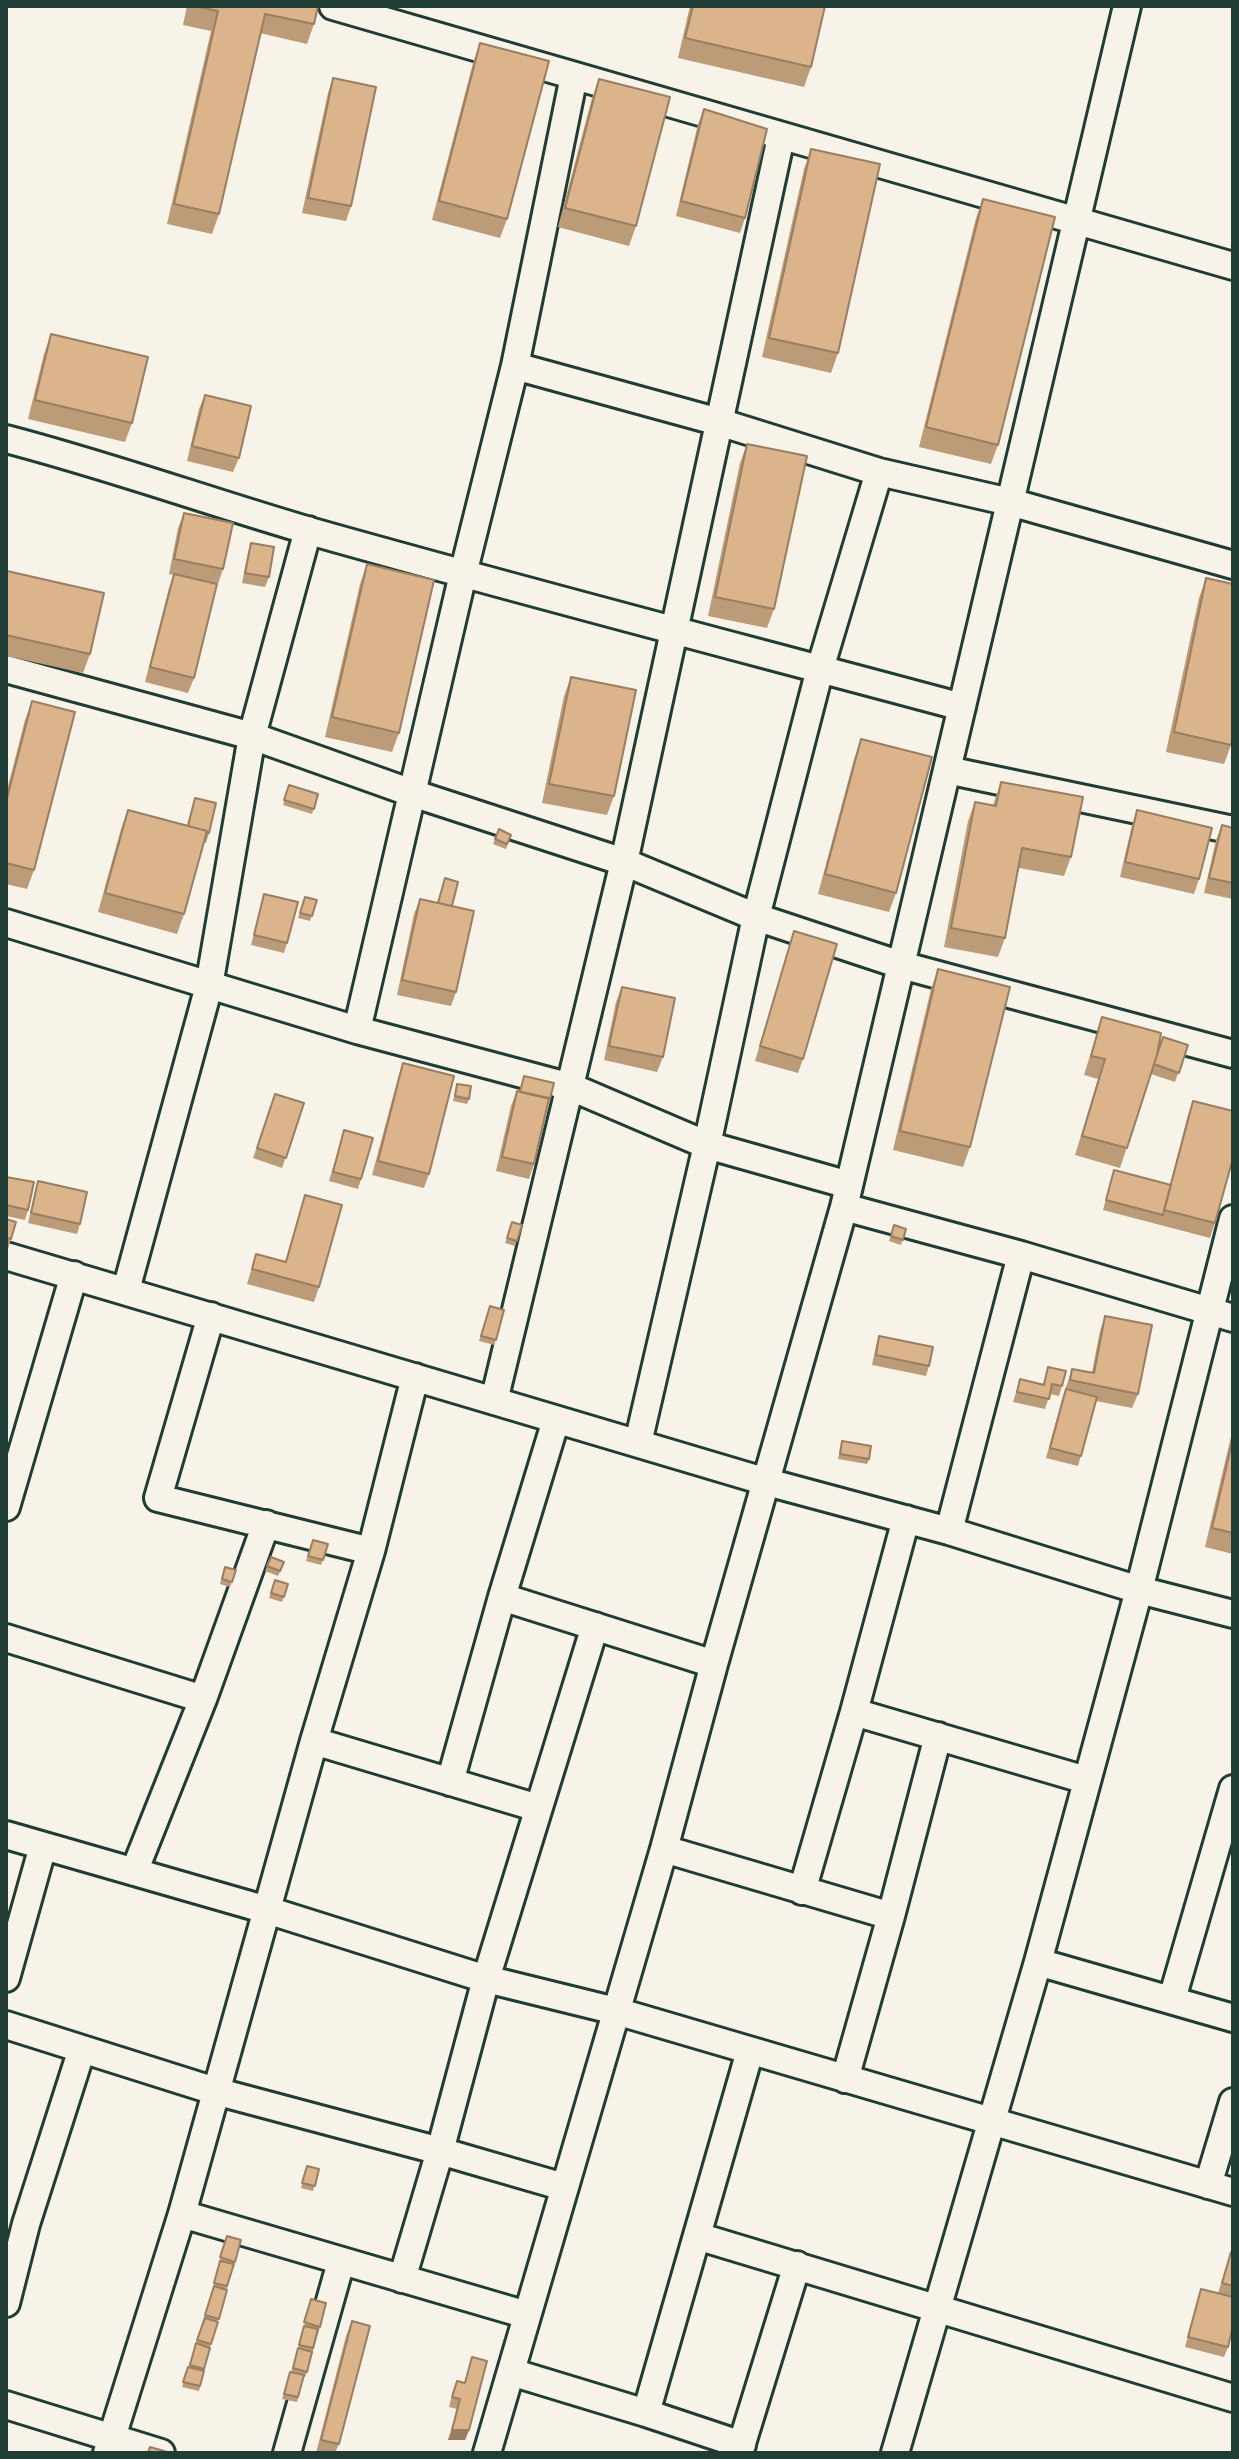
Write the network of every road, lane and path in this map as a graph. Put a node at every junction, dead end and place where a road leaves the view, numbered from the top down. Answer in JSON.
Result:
{"nodes":[{"id":1,"x":333,"y":6,"type":"edge"},
{"id":2,"x":1127,"y":6,"type":"edge"},
{"id":3,"x":574,"y":76,"type":"junction"},
{"id":4,"x":781,"y":137,"type":"junction"},
{"id":5,"x":1078,"y":223,"type":"junction"},
{"id":6,"x":1233,"y":266,"type":"edge"},
{"id":7,"x":515,"y":366,"type":"junction"},
{"id":8,"x":719,"y":422,"type":"junction"},
{"id":9,"x":6,"y":439,"type":"edge"},
{"id":10,"x":879,"y":472,"type":"junction"},
{"id":11,"x":1010,"y":502,"type":"junction"},
{"id":12,"x":308,"y":530,"type":"junction"},
{"id":13,"x":1233,"y":565,"type":"edge"},
{"id":14,"x":463,"y":574,"type":"junction"},
{"id":15,"x":675,"y":631,"type":"junction"},
{"id":16,"x":6,"y":669,"type":"edge"},
{"id":17,"x":820,"y":669,"type":"junction"},
{"id":18,"x":962,"y":707,"type":"junction"},
{"id":19,"x":252,"y":736,"type":"junction"},
{"id":20,"x":947,"y":770,"type":"junction"},
{"id":21,"x":412,"y":793,"type":"junction"},
{"id":22,"x":1233,"y":830,"type":"edge"},
{"id":23,"x":624,"y":862,"type":"junction"},
{"id":24,"x":756,"y":917,"type":"junction"},
{"id":25,"x":6,"y":923,"type":"edge"},
{"id":26,"x":901,"y":965,"type":"junction"},
{"id":27,"x":209,"y":986,"type":"junction"},
{"id":28,"x":357,"y":1030,"type":"junction"},
{"id":29,"x":1233,"y":1054,"type":"edge"},
{"id":30,"x":571,"y":1087,"type":"junction"},
{"id":31,"x":707,"y":1145,"type":"junction"},
{"id":32,"x":846,"y":1196,"type":"junction"},
{"id":33,"x":1233,"y":1219,"type":"edge"},
{"id":34,"x":1021,"y":1255,"type":"junction"},
{"id":35,"x":6,"y":1256,"type":"edge"},
{"id":36,"x":74,"y":1275,"type":"junction"},
{"id":37,"x":126,"y":1290,"type":"junction"},
{"id":38,"x":1221,"y":1315,"type":"edge"},
{"id":39,"x":211,"y":1316,"type":"junction"},
{"id":40,"x":415,"y":1377,"type":"junction"},
{"id":41,"x":494,"y":1401,"type":"junction"},
{"id":42,"x":556,"y":1420,"type":"junction"},
{"id":43,"x":638,"y":1443,"type":"junction"},
{"id":44,"x":13,"y":1456,"type":"edge"},
{"id":45,"x":767,"y":1482,"type":"junction"},
{"id":46,"x":6,"y":1507,"type":"edge"},
{"id":47,"x":906,"y":1519,"type":"junction"},
{"id":48,"x":266,"y":1524,"type":"junction"},
{"id":49,"x":949,"y":1531,"type":"junction"},
{"id":50,"x":371,"y":1551,"type":"junction"},
{"id":51,"x":1139,"y":1590,"type":"junction"},
{"id":52,"x":502,"y":1597,"type":"junction"},
{"id":53,"x":1233,"y":1614,"type":"edge"},
{"id":54,"x":595,"y":1626,"type":"junction"},
{"id":55,"x":6,"y":1638,"type":"edge"},
{"id":56,"x":714,"y":1664,"type":"junction"},
{"id":57,"x":203,"y":1699,"type":"junction"},
{"id":58,"x":854,"y":1712,"type":"junction"},
{"id":59,"x":938,"y":1736,"type":"junction"},
{"id":60,"x":314,"y":1741,"type":"junction"},
{"id":61,"x":1086,"y":1780,"type":"junction"},
{"id":62,"x":450,"y":1782,"type":"junction"},
{"id":63,"x":1233,"y":1789,"type":"edge"},
{"id":64,"x":538,"y":1808,"type":"junction"},
{"id":65,"x":1229,"y":1820,"type":"edge"},
{"id":66,"x":6,"y":1835,"type":"edge"},
{"id":67,"x":43,"y":1846,"type":"junction"},
{"id":68,"x":664,"y":1849,"type":"junction"},
{"id":69,"x":134,"y":1872,"type":"junction"},
{"id":70,"x":802,"y":1891,"type":"junction"},
{"id":71,"x":267,"y":1910,"type":"junction"},
{"id":72,"x":891,"y":1916,"type":"junction"},
{"id":73,"x":1038,"y":1962,"type":"junction"},
{"id":74,"x":6,"y":1978,"type":"edge"},
{"id":75,"x":486,"y":1979,"type":"junction"},
{"id":76,"x":1172,"y":1999,"type":"junction"},
{"id":77,"x":616,"y":2011,"type":"junction"},
{"id":78,"x":1233,"y":2018,"type":"edge"},
{"id":79,"x":6,"y":2025,"type":"edge"},
{"id":80,"x":82,"y":2049,"type":"junction"},
{"id":81,"x":750,"y":2051,"type":"junction"},
{"id":82,"x":845,"y":2079,"type":"junction"},
{"id":83,"x":215,"y":2091,"type":"junction"},
{"id":84,"x":1233,"y":2102,"type":"edge"},
{"id":85,"x":992,"y":2122,"type":"junction"},
{"id":86,"x":440,"y":2151,"type":"junction"},
{"id":87,"x":564,"y":2187,"type":"junction"},
{"id":88,"x":1220,"y":2188,"type":"edge"},
{"id":89,"x":182,"y":2214,"type":"junction"},
{"id":90,"x":16,"y":2221,"type":"edge"},
{"id":91,"x":697,"y":2236,"type":"junction"},
{"id":92,"x":341,"y":2262,"type":"junction"},
{"id":93,"x":797,"y":2265,"type":"junction"},
{"id":94,"x":402,"y":2279,"type":"junction"},
{"id":95,"x":6,"y":2303,"type":"edge"},
{"id":96,"x":936,"y":2307,"type":"junction"},
{"id":97,"x":527,"y":2315,"type":"junction"},
{"id":98,"x":511,"y":2372,"type":"junction"},
{"id":99,"x":1233,"y":2398,"type":"edge"},
{"id":100,"x":6,"y":2405,"type":"edge"},
{"id":101,"x":646,"y":2413,"type":"junction"},
{"id":102,"x":109,"y":2446,"type":"edge"},
{"id":103,"x":740,"y":2449,"type":"edge"},
{"id":104,"x":161,"y":2453,"type":"edge"},
{"id":105,"x":287,"y":2453,"type":"edge"},
{"id":106,"x":487,"y":2453,"type":"edge"},
{"id":107,"x":895,"y":2453,"type":"edge"}],
"edges":[{"from":1,"to":3,"type":"street"},
{"from":2,"to":5,"type":"street"},
{"from":3,"to":4,"type":"street"},
{"from":3,"to":7,"type":"street"},
{"from":4,"to":5,"type":"street"},
{"from":4,"to":8,"type":"street"},
{"from":5,"to":6,"type":"street"},
{"from":5,"to":11,"type":"street"},
{"from":7,"to":8,"type":"street"},
{"from":7,"to":14,"type":"street"},
{"from":8,"to":10,"type":"street"},
{"from":8,"to":15,"type":"street"},
{"from":9,"to":12,"type":"street"},
{"from":10,"to":11,"type":"street"},
{"from":10,"to":17,"type":"street"},
{"from":11,"to":13,"type":"street"},
{"from":11,"to":18,"type":"street"},
{"from":12,"to":14,"type":"street"},
{"from":12,"to":19,"type":"street"},
{"from":14,"to":15,"type":"street"},
{"from":14,"to":21,"type":"street"},
{"from":15,"to":17,"type":"street"},
{"from":15,"to":23,"type":"street"},
{"from":16,"to":19,"type":"street"},
{"from":17,"to":18,"type":"street"},
{"from":17,"to":24,"type":"street"},
{"from":18,"to":20,"type":"street"},
{"from":19,"to":21,"type":"street"},
{"from":19,"to":27,"type":"street"},
{"from":20,"to":22,"type":"street"},
{"from":20,"to":26,"type":"street"},
{"from":21,"to":23,"type":"street"},
{"from":21,"to":28,"type":"street"},
{"from":23,"to":24,"type":"street"},
{"from":23,"to":30,"type":"street"},
{"from":24,"to":26,"type":"street"},
{"from":24,"to":31,"type":"street"},
{"from":25,"to":27,"type":"street"},
{"from":26,"to":29,"type":"street"},
{"from":26,"to":32,"type":"street"},
{"from":27,"to":28,"type":"street"},
{"from":27,"to":37,"type":"street"},
{"from":28,"to":30,"type":"street"},
{"from":30,"to":31,"type":"street"},
{"from":30,"to":41,"type":"street"},
{"from":31,"to":32,"type":"street"},
{"from":31,"to":43,"type":"street"},
{"from":32,"to":34,"type":"street"},
{"from":32,"to":45,"type":"street"},
{"from":33,"to":38,"type":"street"},
{"from":34,"to":38,"type":"street"},
{"from":34,"to":49,"type":"street"},
{"from":35,"to":36,"type":"street"},
{"from":36,"to":37,"type":"street"},
{"from":36,"to":44,"type":"street"},
{"from":37,"to":39,"type":"street"},
{"from":38,"to":51,"type":"street"},
{"from":39,"to":40,"type":"street"},
{"from":39,"to":48,"type":"street"},
{"from":40,"to":41,"type":"street"},
{"from":40,"to":50,"type":"street"},
{"from":41,"to":42,"type":"street"},
{"from":42,"to":43,"type":"street"},
{"from":42,"to":52,"type":"street"},
{"from":43,"to":45,"type":"street"},
{"from":44,"to":46,"type":"street"},
{"from":45,"to":47,"type":"street"},
{"from":45,"to":56,"type":"street"},
{"from":47,"to":49,"type":"street"},
{"from":47,"to":58,"type":"street"},
{"from":48,"to":50,"type":"street"},
{"from":48,"to":57,"type":"street"},
{"from":49,"to":51,"type":"street"},
{"from":50,"to":60,"type":"street"},
{"from":51,"to":53,"type":"street"},
{"from":51,"to":61,"type":"street"},
{"from":52,"to":54,"type":"street"},
{"from":52,"to":62,"type":"street"},
{"from":54,"to":56,"type":"street"},
{"from":54,"to":64,"type":"street"},
{"from":55,"to":57,"type":"street"},
{"from":56,"to":68,"type":"street"},
{"from":57,"to":69,"type":"street"},
{"from":58,"to":59,"type":"street"},
{"from":58,"to":70,"type":"street"},
{"from":59,"to":61,"type":"street"},
{"from":59,"to":72,"type":"street"},
{"from":60,"to":62,"type":"street"},
{"from":60,"to":71,"type":"street"},
{"from":61,"to":73,"type":"street"},
{"from":62,"to":64,"type":"street"},
{"from":63,"to":65,"type":"street"},
{"from":64,"to":75,"type":"street"},
{"from":65,"to":76,"type":"street"},
{"from":66,"to":67,"type":"street"},
{"from":67,"to":69,"type":"street"},
{"from":67,"to":74,"type":"street"},
{"from":68,"to":70,"type":"street"},
{"from":68,"to":77,"type":"street"},
{"from":69,"to":71,"type":"street"},
{"from":70,"to":72,"type":"street"},
{"from":71,"to":75,"type":"street"},
{"from":71,"to":83,"type":"street"},
{"from":72,"to":82,"type":"street"},
{"from":73,"to":76,"type":"street"},
{"from":73,"to":85,"type":"street"},
{"from":75,"to":77,"type":"street"},
{"from":75,"to":86,"type":"street"},
{"from":76,"to":78,"type":"street"},
{"from":77,"to":81,"type":"street"},
{"from":77,"to":87,"type":"street"},
{"from":79,"to":80,"type":"street"},
{"from":80,"to":83,"type":"street"},
{"from":80,"to":90,"type":"street"},
{"from":81,"to":82,"type":"street"},
{"from":81,"to":91,"type":"street"},
{"from":82,"to":85,"type":"street"},
{"from":83,"to":86,"type":"street"},
{"from":83,"to":89,"type":"street"},
{"from":84,"to":88,"type":"street"},
{"from":85,"to":88,"type":"street"},
{"from":85,"to":96,"type":"street"},
{"from":86,"to":87,"type":"street"},
{"from":86,"to":94,"type":"street"},
{"from":87,"to":97,"type":"street"},
{"from":89,"to":92,"type":"street"},
{"from":89,"to":102,"type":"street"},
{"from":90,"to":95,"type":"street"},
{"from":91,"to":93,"type":"street"},
{"from":91,"to":101,"type":"street"},
{"from":92,"to":94,"type":"street"},
{"from":92,"to":105,"type":"street"},
{"from":93,"to":96,"type":"street"},
{"from":93,"to":103,"type":"street"},
{"from":94,"to":97,"type":"street"},
{"from":96,"to":99,"type":"street"},
{"from":96,"to":107,"type":"street"},
{"from":97,"to":98,"type":"street"},
{"from":98,"to":101,"type":"street"},
{"from":98,"to":106,"type":"street"},
{"from":100,"to":102,"type":"street"},
{"from":101,"to":103,"type":"street"},
{"from":102,"to":104,"type":"street"}]}
